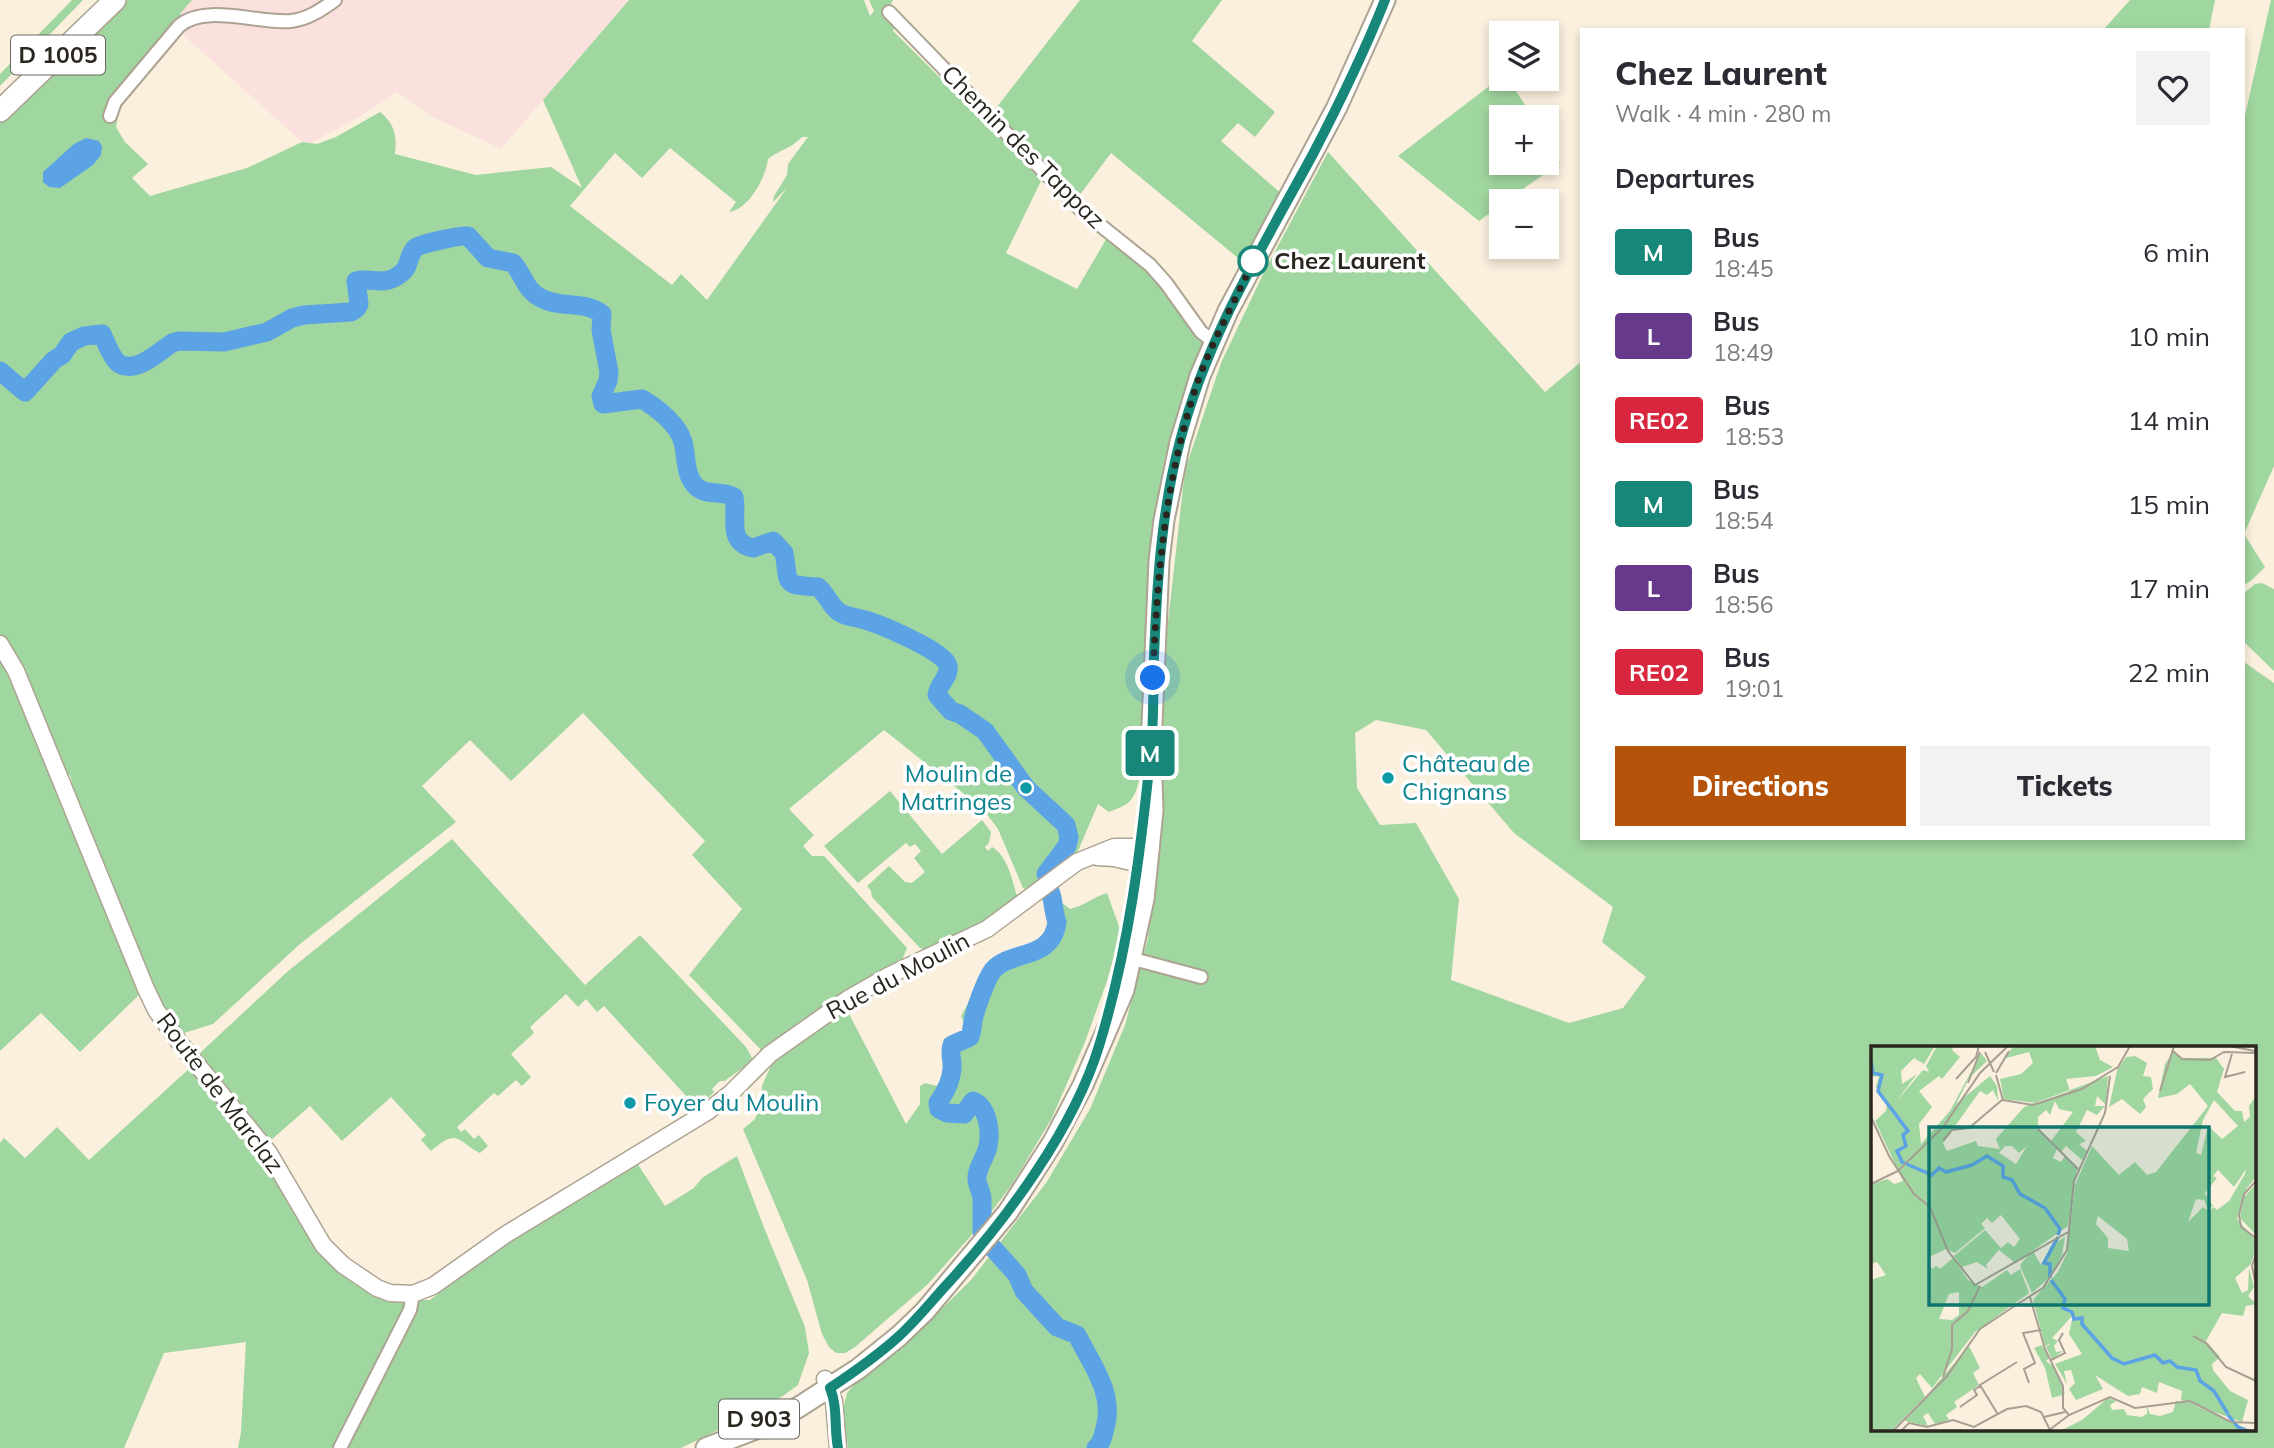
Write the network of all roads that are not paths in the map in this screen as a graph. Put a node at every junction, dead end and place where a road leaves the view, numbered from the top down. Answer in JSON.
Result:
{"nodes":[{"id":1,"x":97,"y":0,"type":"edge"},
{"id":2,"x":115,"y":0,"type":"edge"},
{"id":3,"x":335,"y":0,"type":"edge"},
{"id":4,"x":1385,"y":0,"type":"edge"},
{"id":5,"x":889,"y":12,"type":"dead end"},
{"id":6,"x":0,"y":96,"type":"edge"},
{"id":7,"x":0,"y":111,"type":"edge"},
{"id":8,"x":110,"y":116,"type":"dead end"},
{"id":9,"x":1214,"y":342,"type":"junction"},
{"id":10,"x":0,"y":644,"type":"edge"},
{"id":11,"x":1144,"y":856,"type":"junction"},
{"id":12,"x":1127,"y":958,"type":"junction"},
{"id":13,"x":1201,"y":976,"type":"dead end"},
{"id":14,"x":413,"y":1294,"type":"junction"},
{"id":15,"x":821,"y":1388,"type":"junction"},
{"id":16,"x":836,"y":1441,"type":"edge"},
{"id":17,"x":340,"y":1448,"type":"edge"},
{"id":18,"x":706,"y":1448,"type":"edge"}],
"edges":[{"from":1,"to":6,"type":"highway","number":"D 1005"},
{"from":2,"to":7,"type":"highway","number":"D 1005"},
{"from":3,"to":8,"type":"street"},
{"from":4,"to":9,"type":"main road","number":"D 903"},
{"from":5,"to":9,"type":"street","name":"Chemin des Tappaz"},
{"from":9,"to":11,"type":"main road","number":"D 903"},
{"from":10,"to":14,"type":"street","name":"Route de Marclaz"},
{"from":11,"to":12,"type":"main road","number":"D 903"},
{"from":11,"to":14,"type":"street","name":"Rue du Moulin"},
{"from":12,"to":13,"type":"street"},
{"from":12,"to":15,"type":"main road","number":"D 903"},
{"from":14,"to":17,"type":"street"},
{"from":15,"to":16,"type":"street"},
{"from":15,"to":18,"type":"main road","number":"D 903"}]}
